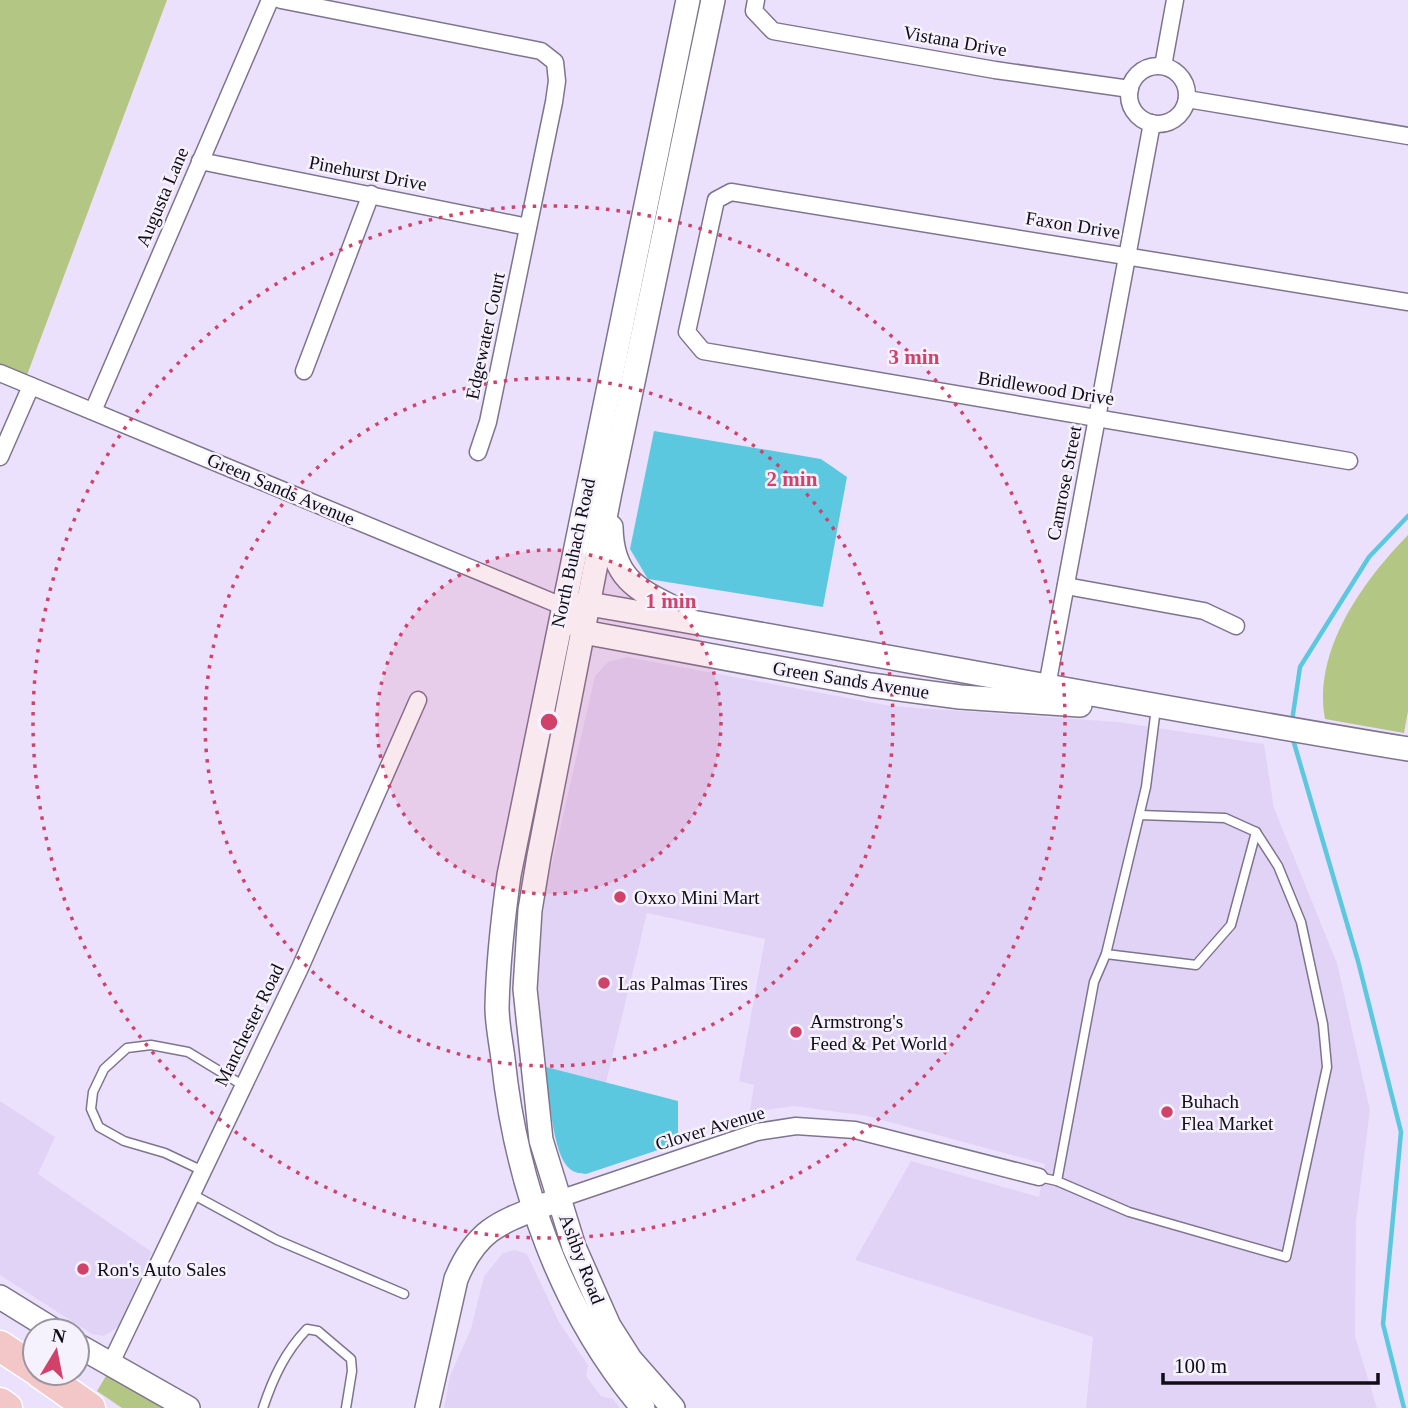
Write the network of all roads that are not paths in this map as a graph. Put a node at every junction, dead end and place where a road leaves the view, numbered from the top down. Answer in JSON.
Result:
{"nodes":[{"id":1,"x":270,"y":0,"type":"edge"},
{"id":2,"x":281,"y":0,"type":"edge"},
{"id":3,"x":688,"y":0,"type":"edge"},
{"id":4,"x":713,"y":0,"type":"edge"},
{"id":5,"x":756,"y":0,"type":"edge"},
{"id":6,"x":1175,"y":0,"type":"edge"},
{"id":7,"x":1163,"y":66,"type":"junction"},
{"id":8,"x":1130,"y":89,"type":"junction"},
{"id":9,"x":1187,"y":99,"type":"junction"},
{"id":10,"x":1152,"y":123,"type":"junction"},
{"id":11,"x":1408,"y":136,"type":"edge"},
{"id":12,"x":200,"y":161,"type":"junction"},
{"id":13,"x":731,"y":191,"type":"joint"},
{"id":14,"x":371,"y":194,"type":"junction"},
{"id":15,"x":528,"y":227,"type":"junction"},
{"id":16,"x":1128,"y":256,"type":"junction"},
{"id":17,"x":1408,"y":302,"type":"edge"},
{"id":18,"x":304,"y":371,"type":"dead end"},
{"id":19,"x":0,"y":373,"type":"edge"},
{"id":20,"x":31,"y":386,"type":"junction"},
{"id":21,"x":93,"y":411,"type":"junction"},
{"id":22,"x":1097,"y":417,"type":"junction"},
{"id":23,"x":478,"y":452,"type":"dead end"},
{"id":24,"x":0,"y":457,"type":"edge"},
{"id":25,"x":1349,"y":461,"type":"dead end"},
{"id":26,"x":610,"y":492,"type":"junction"},
{"id":27,"x":1066,"y":586,"type":"junction"},
{"id":28,"x":589,"y":604,"type":"junction"},
{"id":29,"x":562,"y":606,"type":"junction"},
{"id":30,"x":706,"y":624,"type":"junction"},
{"id":31,"x":1236,"y":626,"type":"dead end"},
{"id":32,"x":583,"y":632,"type":"junction"},
{"id":33,"x":1047,"y":686,"type":"junction"},
{"id":34,"x":418,"y":700,"type":"dead end"},
{"id":35,"x":1156,"y":708,"type":"junction"},
{"id":36,"x":1408,"y":750,"type":"edge"},
{"id":37,"x":1140,"y":815,"type":"junction"},
{"id":38,"x":1256,"y":832,"type":"junction"},
{"id":39,"x":516,"y":836,"type":"junction"},
{"id":40,"x":530,"y":910,"type":"junction"},
{"id":41,"x":1107,"y":954,"type":"junction"},
{"id":42,"x":244,"y":1086,"type":"junction"},
{"id":43,"x":533,"y":1090,"type":"joint"},
{"id":44,"x":508,"y":1111,"type":"joint"},
{"id":45,"x":203,"y":1171,"type":"junction"},
{"id":46,"x":1039,"y":1177,"type":"joint"},
{"id":47,"x":1057,"y":1181,"type":"junction"},
{"id":48,"x":192,"y":1194,"type":"junction"},
{"id":49,"x":559,"y":1199,"type":"junction"},
{"id":50,"x":536,"y":1209,"type":"junction"},
{"id":51,"x":404,"y":1294,"type":"dead end"},
{"id":52,"x":0,"y":1297,"type":"edge"},
{"id":53,"x":32,"y":1317,"type":"edge"},
{"id":54,"x":0,"y":1346,"type":"edge"},
{"id":55,"x":91,"y":1353,"type":"edge"},
{"id":56,"x":21,"y":1360,"type":"edge"},
{"id":57,"x":110,"y":1365,"type":"junction"},
{"id":58,"x":621,"y":1365,"type":"junction"},
{"id":59,"x":60,"y":1387,"type":"edge"},
{"id":60,"x":0,"y":1403,"type":"edge"},
{"id":61,"x":7,"y":1408,"type":"edge"},
{"id":62,"x":90,"y":1408,"type":"edge"},
{"id":63,"x":188,"y":1408,"type":"edge"},
{"id":64,"x":263,"y":1408,"type":"edge"},
{"id":65,"x":346,"y":1408,"type":"edge"},
{"id":66,"x":427,"y":1408,"type":"edge"},
{"id":67,"x":643,"y":1408,"type":"edge"},
{"id":68,"x":673,"y":1408,"type":"edge"}],
"edges":[{"from":1,"to":12,"type":"street","name":"Augusta Lane"},
{"from":2,"to":15,"type":"street","name":"Edgewater Court"},
{"from":3,"to":29,"type":"main road","name":"North Buhach Road"},
{"from":4,"to":26,"type":"main road","name":"North Buhach Road"},
{"from":5,"to":8,"type":"street","name":"Vistana Drive"},
{"from":6,"to":7,"type":"street"},
{"from":7,"to":8,"type":"street"},
{"from":7,"to":9,"type":"street"},
{"from":8,"to":10,"type":"street"},
{"from":9,"to":10,"type":"street"},
{"from":9,"to":11,"type":"street"},
{"from":10,"to":16,"type":"street","name":"Camrose Street"},
{"from":12,"to":14,"type":"street","name":"Pinehurst Drive"},
{"from":12,"to":21,"type":"street","name":"Augusta Lane"},
{"from":13,"to":16,"type":"street","name":"Faxon Drive"},
{"from":13,"to":22,"type":"street","name":"Bridlewood Drive"},
{"from":14,"to":15,"type":"street","name":"Pinehurst Drive"},
{"from":14,"to":18,"type":"street"},
{"from":15,"to":23,"type":"street","name":"Edgewater Court"},
{"from":16,"to":17,"type":"street","name":"Faxon Drive"},
{"from":16,"to":22,"type":"street","name":"Camrose Street"},
{"from":19,"to":20,"type":"street","name":"Green Sands Avenue"},
{"from":20,"to":21,"type":"street","name":"Green Sands Avenue"},
{"from":20,"to":24,"type":"street"},
{"from":21,"to":29,"type":"street","name":"Green Sands Avenue"},
{"from":22,"to":25,"type":"street","name":"Bridlewood Drive"},
{"from":22,"to":27,"type":"street","name":"Camrose Street"},
{"from":26,"to":28,"type":"main road","name":"North Buhach Road"},
{"from":26,"to":30,"type":"main road"},
{"from":27,"to":31,"type":"street"},
{"from":27,"to":33,"type":"street","name":"Camrose Street"},
{"from":28,"to":29,"type":"main road","name":"Green Sands Avenue"},
{"from":28,"to":30,"type":"main road","name":"Green Sands Avenue"},
{"from":28,"to":32,"type":"main road","name":"North Buhach Road"},
{"from":29,"to":32,"type":"main road","name":"Green Sands Avenue"},
{"from":29,"to":39,"type":"main road","name":"North Buhach Road"},
{"from":30,"to":33,"type":"main road","name":"Green Sands Avenue"},
{"from":32,"to":35,"type":"main road","name":"Green Sands Avenue"},
{"from":32,"to":40,"type":"main road","name":"North Buhach Road"},
{"from":33,"to":35,"type":"main road","name":"Green Sands Avenue"},
{"from":34,"to":42,"type":"street","name":"Manchester Road"},
{"from":35,"to":36,"type":"main road","name":"Green Sands Avenue"},
{"from":35,"to":37,"type":"lane"},
{"from":37,"to":38,"type":"lane"},
{"from":37,"to":41,"type":"lane"},
{"from":38,"to":41,"type":"lane"},
{"from":38,"to":47,"type":"lane"},
{"from":39,"to":40,"type":"main road"},
{"from":39,"to":44,"type":"main road","name":"North Buhach Road"},
{"from":40,"to":43,"type":"main road","name":"North Buhach Road"},
{"from":41,"to":47,"type":"lane"},
{"from":42,"to":45,"type":"street","name":"Manchester Road"},
{"from":42,"to":45,"type":"lane"},
{"from":43,"to":49,"type":"main road","name":"Ashby Road"},
{"from":44,"to":50,"type":"main road","name":"Ashby Road"},
{"from":45,"to":48,"type":"street","name":"Manchester Road"},
{"from":46,"to":47,"type":"lane"},
{"from":46,"to":49,"type":"street","name":"Clover Avenue"},
{"from":48,"to":51,"type":"lane"},
{"from":48,"to":57,"type":"street","name":"Manchester Road"},
{"from":49,"to":50,"type":"main road"},
{"from":49,"to":58,"type":"main road","name":"Ashby Road"},
{"from":50,"to":58,"type":"main road","name":"Ashby Road"},
{"from":50,"to":66,"type":"main road"},
{"from":52,"to":53,"type":"main road"},
{"from":54,"to":56,"type":"highway"},
{"from":55,"to":57,"type":"main road"},
{"from":57,"to":63,"type":"main road"},
{"from":58,"to":67,"type":"main road","name":"Ashby Road"},
{"from":58,"to":68,"type":"main road","name":"Ashby Road"},
{"from":59,"to":62,"type":"highway"},
{"from":60,"to":61,"type":"highway"},
{"from":64,"to":65,"type":"lane"}]}
